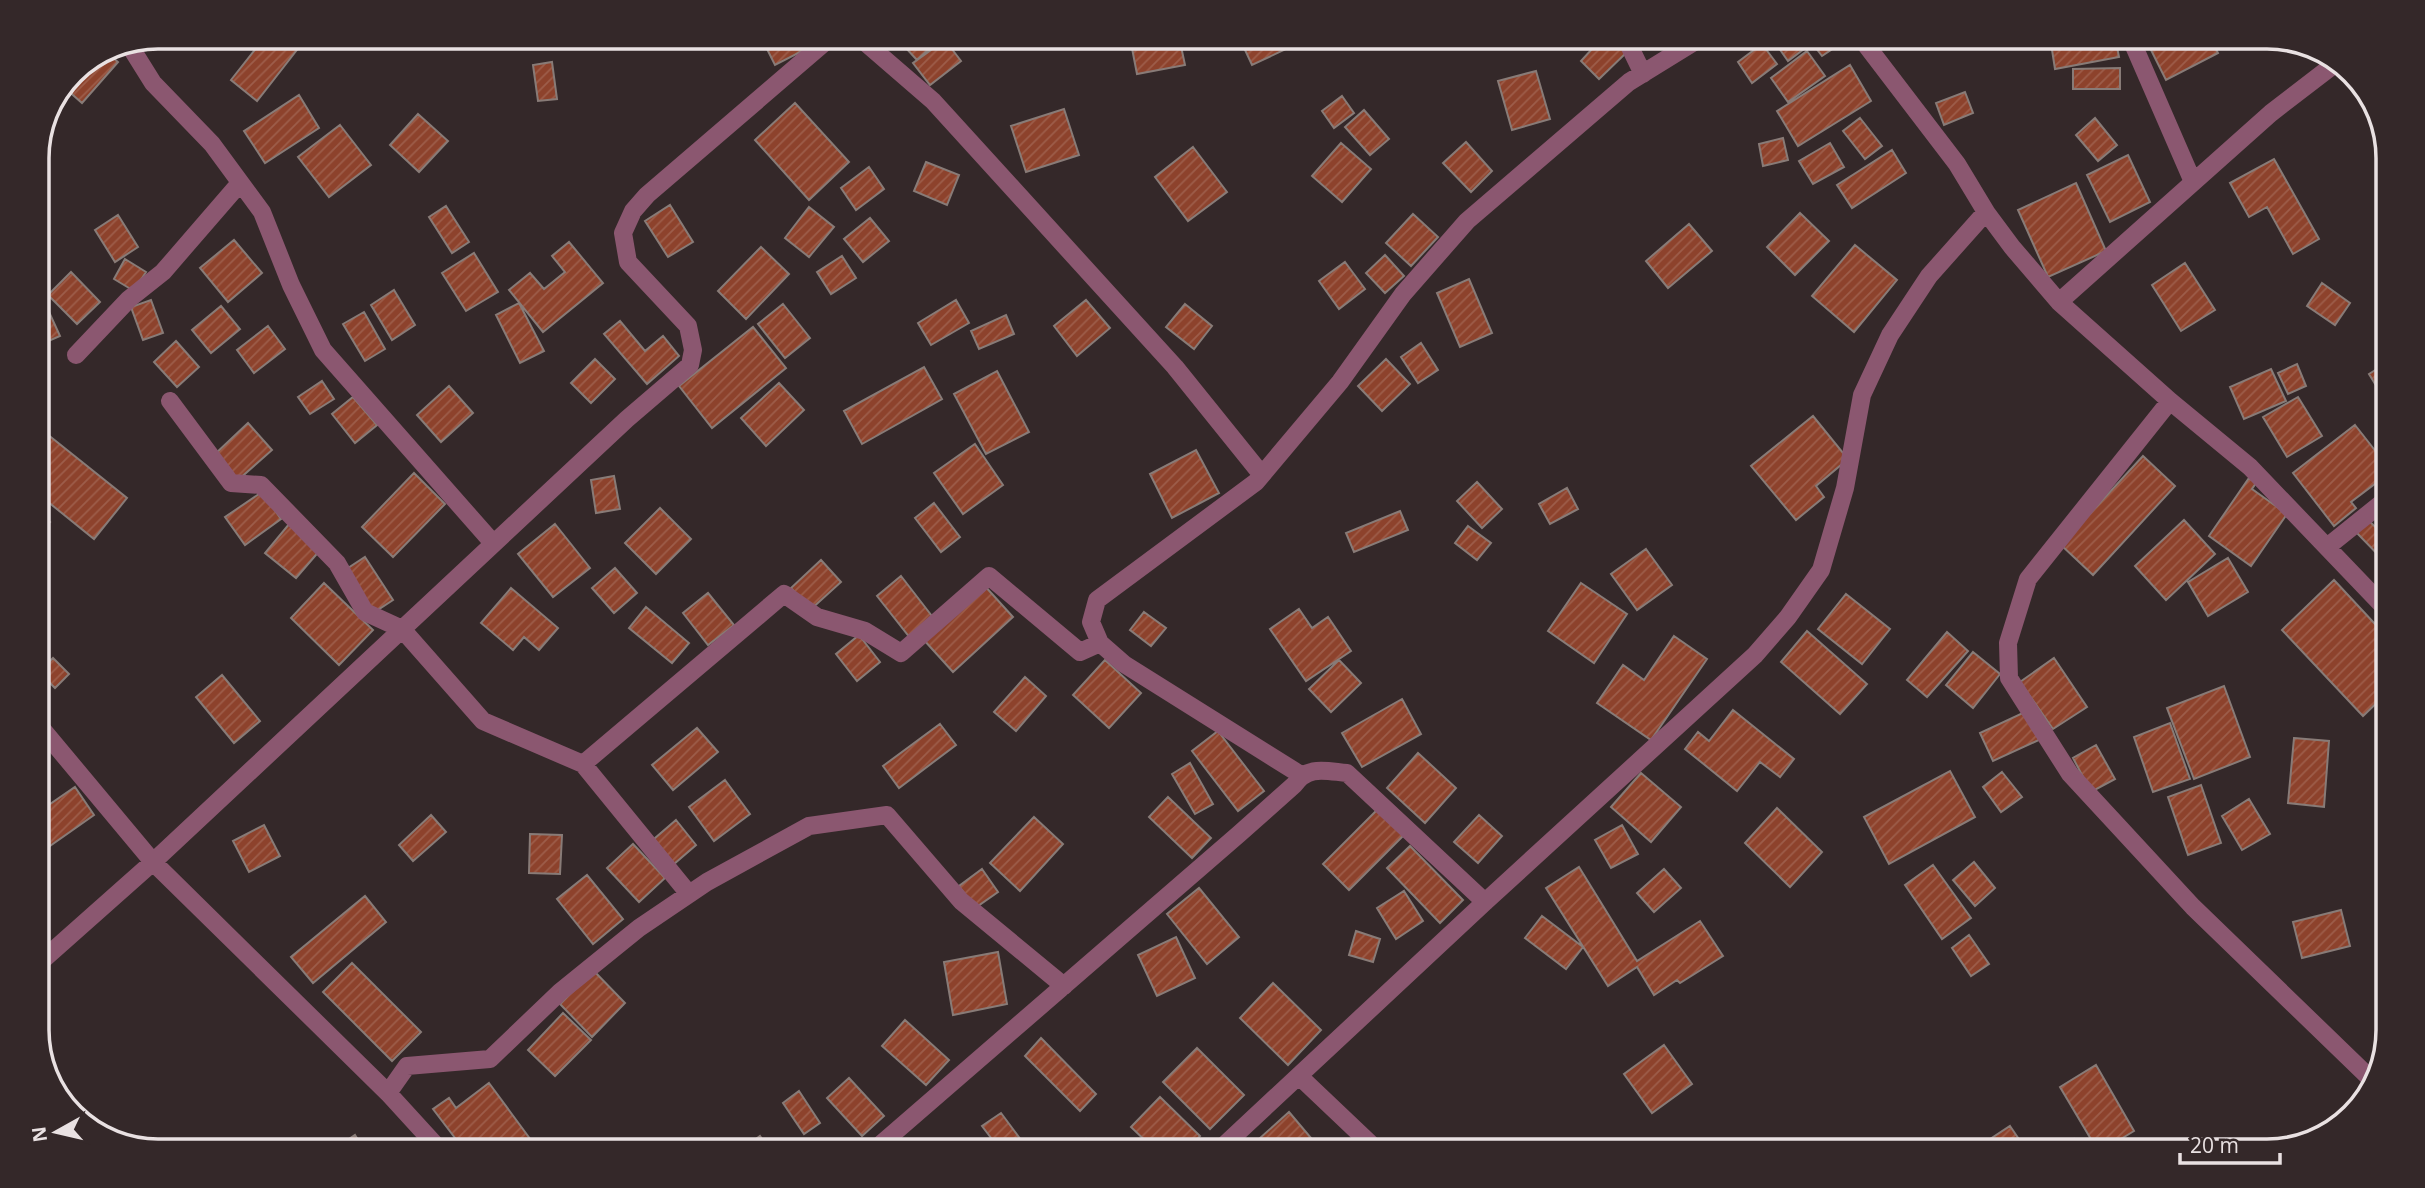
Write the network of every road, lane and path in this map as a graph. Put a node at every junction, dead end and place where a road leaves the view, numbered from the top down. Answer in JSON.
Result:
{"nodes":[{"id":1,"x":817,"y":49,"type":"edge"},
{"id":2,"x":873,"y":49,"type":"edge"},
{"id":3,"x":1631,"y":49,"type":"edge"},
{"id":4,"x":1683,"y":49,"type":"edge"},
{"id":5,"x":1869,"y":49,"type":"edge"},
{"id":6,"x":2135,"y":49,"type":"edge"},
{"id":7,"x":134,"y":52,"type":"edge"},
{"id":8,"x":2329,"y":68,"type":"edge"},
{"id":9,"x":1643,"y":74,"type":"junction"},
{"id":10,"x":2193,"y":182,"type":"junction"},
{"id":11,"x":240,"y":183,"type":"junction"},
{"id":12,"x":1986,"y":212,"type":"junction"},
{"id":13,"x":2059,"y":302,"type":"junction"},
{"id":14,"x":76,"y":355,"type":"dead end"},
{"id":15,"x":170,"y":401,"type":"dead end"},
{"id":16,"x":2170,"y":401,"type":"junction"},
{"id":17,"x":1262,"y":475,"type":"junction"},
{"id":18,"x":2376,"y":508,"type":"edge"},
{"id":19,"x":493,"y":543,"type":"junction"},
{"id":20,"x":2327,"y":547,"type":"junction"},
{"id":21,"x":2376,"y":598,"type":"edge"},
{"id":22,"x":402,"y":629,"type":"junction"},
{"id":23,"x":1100,"y":643,"type":"junction"},
{"id":24,"x":49,"y":737,"type":"edge"},
{"id":25,"x":583,"y":764,"type":"junction"},
{"id":26,"x":1301,"y":775,"type":"junction"},
{"id":27,"x":153,"y":862,"type":"junction"},
{"id":28,"x":689,"y":894,"type":"junction"},
{"id":29,"x":1485,"y":902,"type":"junction"},
{"id":30,"x":49,"y":954,"type":"edge"},
{"id":31,"x":1064,"y":986,"type":"junction"},
{"id":32,"x":2366,"y":1075,"type":"edge"},
{"id":33,"x":1299,"y":1076,"type":"junction"},
{"id":34,"x":388,"y":1093,"type":"junction"},
{"id":35,"x":430,"y":1139,"type":"edge"},
{"id":36,"x":887,"y":1139,"type":"edge"},
{"id":37,"x":1231,"y":1139,"type":"edge"},
{"id":38,"x":1365,"y":1139,"type":"edge"}],
"edges":[{"from":1,"to":19,"type":"street"},
{"from":2,"to":17,"type":"street"},
{"from":3,"to":9,"type":"street"},
{"from":4,"to":9,"type":"street"},
{"from":5,"to":12,"type":"street"},
{"from":6,"to":10,"type":"street"},
{"from":7,"to":11,"type":"street"},
{"from":8,"to":10,"type":"street"},
{"from":9,"to":17,"type":"street"},
{"from":10,"to":13,"type":"street"},
{"from":11,"to":14,"type":"street"},
{"from":11,"to":19,"type":"street"},
{"from":12,"to":13,"type":"street"},
{"from":12,"to":29,"type":"street"},
{"from":13,"to":16,"type":"street"},
{"from":15,"to":22,"type":"street"},
{"from":16,"to":20,"type":"street"},
{"from":16,"to":32,"type":"street"},
{"from":17,"to":23,"type":"street"},
{"from":18,"to":20,"type":"street"},
{"from":19,"to":22,"type":"street"},
{"from":20,"to":21,"type":"street"},
{"from":22,"to":25,"type":"street"},
{"from":22,"to":27,"type":"street"},
{"from":23,"to":25,"type":"street"},
{"from":23,"to":26,"type":"street"},
{"from":24,"to":27,"type":"street"},
{"from":25,"to":28,"type":"street"},
{"from":26,"to":29,"type":"street"},
{"from":26,"to":31,"type":"street"},
{"from":27,"to":30,"type":"street"},
{"from":27,"to":34,"type":"street"},
{"from":28,"to":31,"type":"street"},
{"from":28,"to":34,"type":"street"},
{"from":29,"to":33,"type":"street"},
{"from":31,"to":36,"type":"street"},
{"from":33,"to":37,"type":"street"},
{"from":33,"to":38,"type":"street"},
{"from":34,"to":35,"type":"street"}]}
